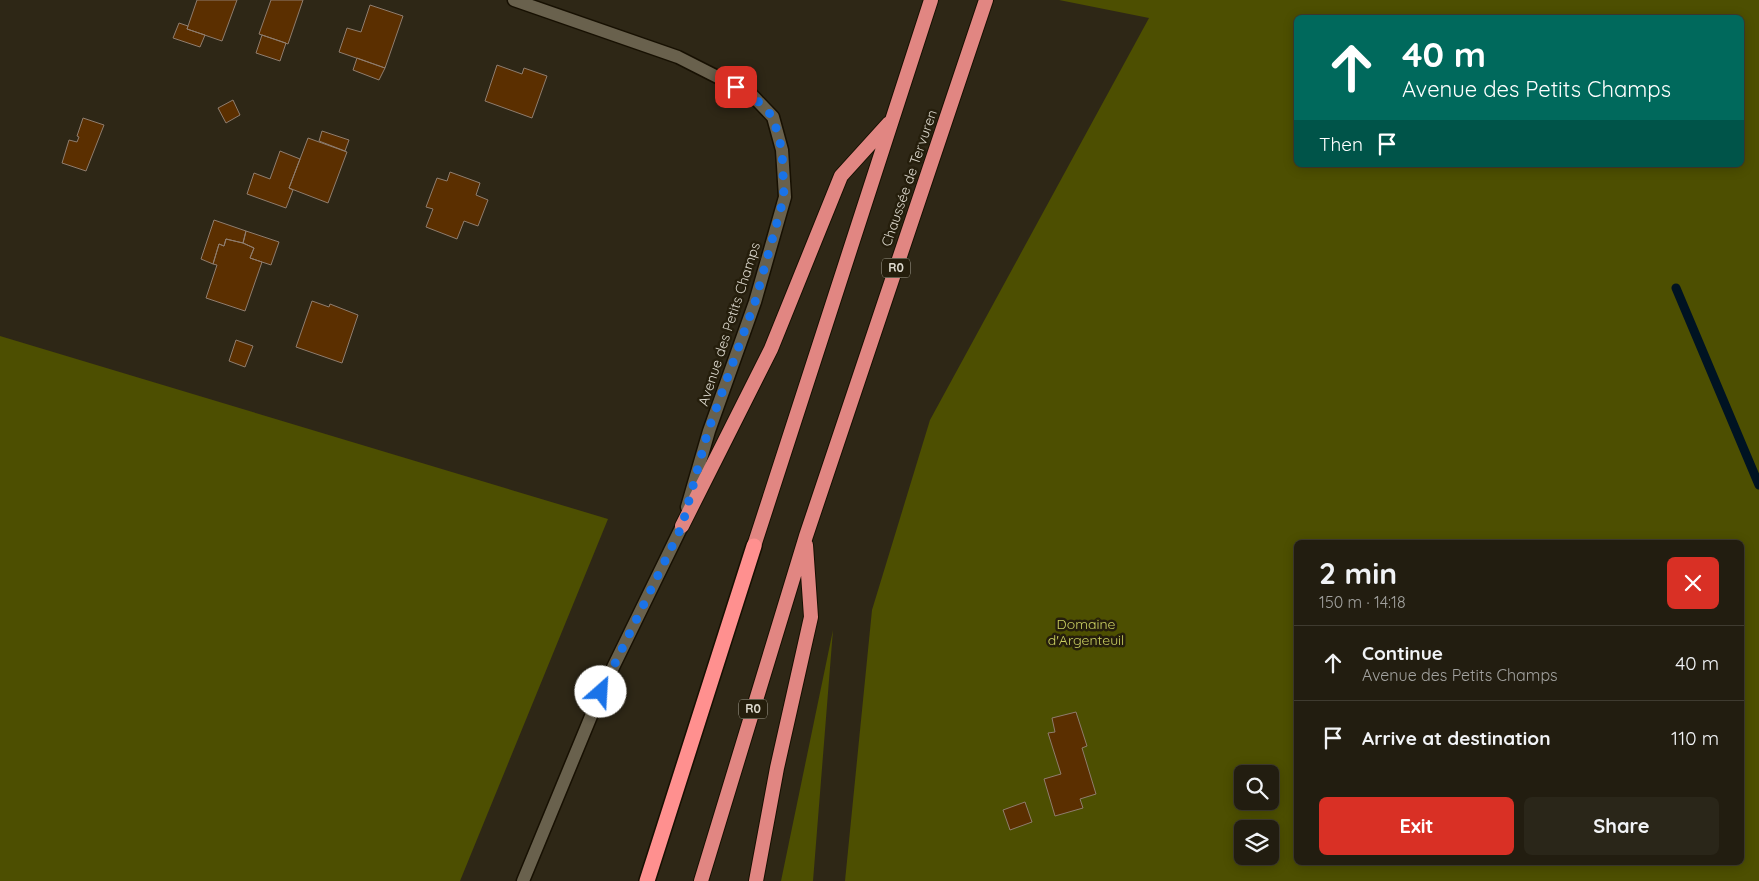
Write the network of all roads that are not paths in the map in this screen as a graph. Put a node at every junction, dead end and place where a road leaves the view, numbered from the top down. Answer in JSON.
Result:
{"nodes":[{"id":1,"x":514,"y":0,"type":"edge"},
{"id":2,"x":932,"y":0,"type":"edge"},
{"id":3,"x":986,"y":0,"type":"edge"},
{"id":4,"x":892,"y":119,"type":"junction"},
{"id":5,"x":682,"y":526,"type":"junction"},
{"id":6,"x":806,"y":536,"type":"junction"},
{"id":7,"x":754,"y":546,"type":"joint"},
{"id":8,"x":523,"y":881,"type":"edge"},
{"id":9,"x":646,"y":881,"type":"edge"},
{"id":10,"x":701,"y":881,"type":"edge"},
{"id":11,"x":756,"y":881,"type":"edge"}],
"edges":[{"from":1,"to":5,"type":"street","name":"Avenue des Petits Champs"},
{"from":2,"to":4,"type":"highway"},
{"from":3,"to":6,"type":"highway","name":"Chaussée de Tervuren","number":"R0"},
{"from":4,"to":5,"type":"highway"},
{"from":4,"to":7,"type":"highway"},
{"from":5,"to":8,"type":"street","name":"Avenue des Petits Champs"},
{"from":6,"to":10,"type":"highway","number":"R0"},
{"from":6,"to":11,"type":"highway"},
{"from":7,"to":9,"type":"highway"}]}
